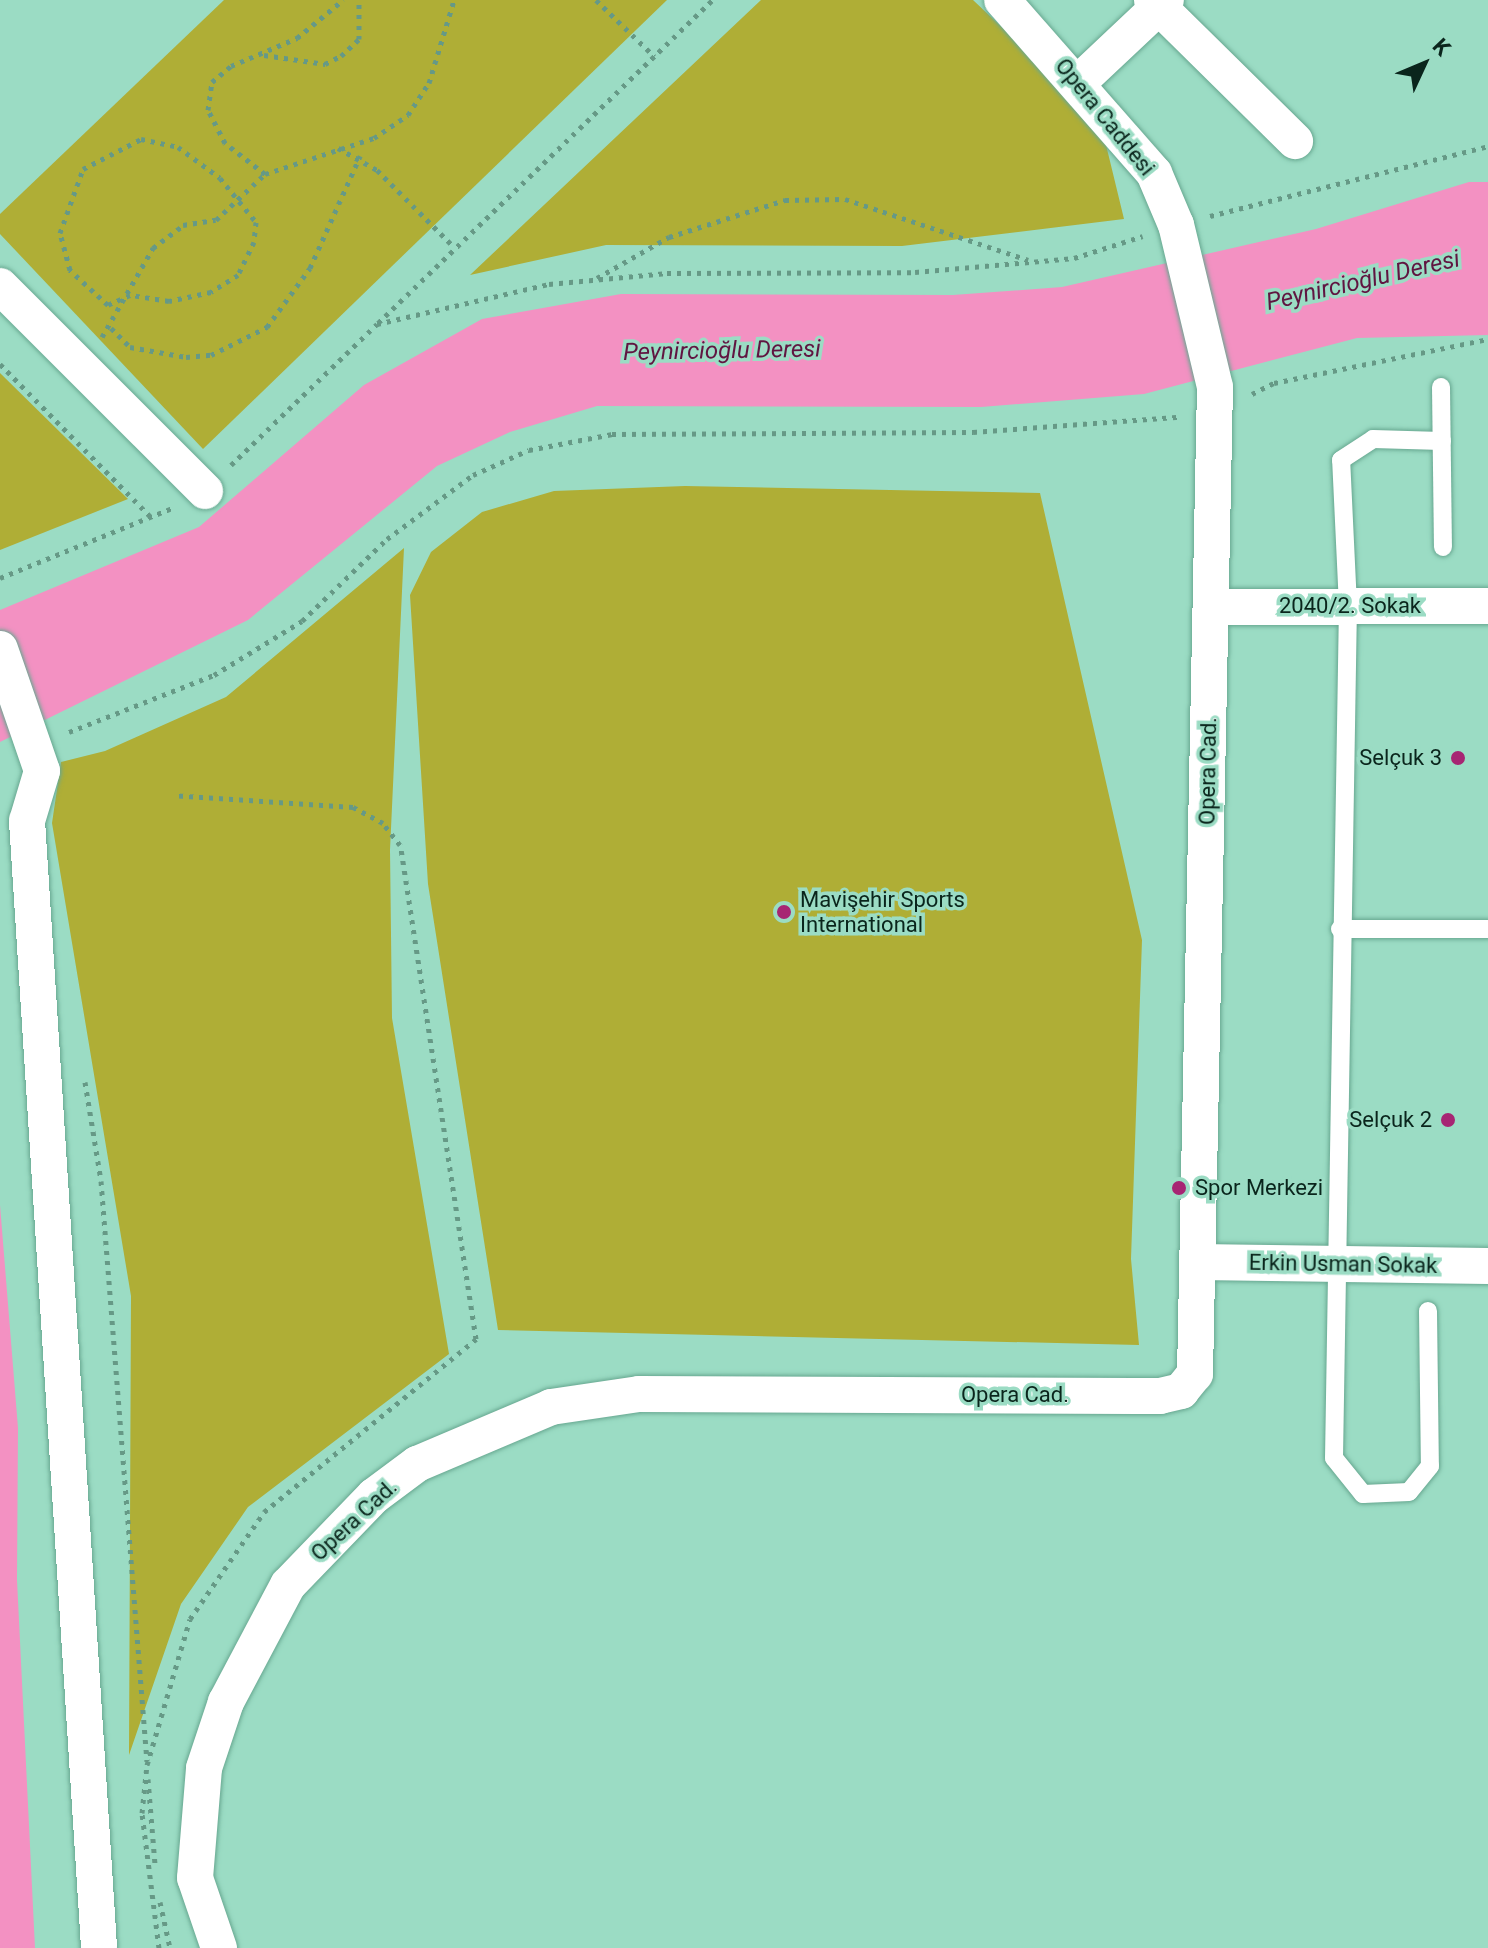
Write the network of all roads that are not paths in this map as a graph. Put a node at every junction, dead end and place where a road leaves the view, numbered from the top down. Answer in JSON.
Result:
{"nodes":[{"id":1,"x":1002,"y":0,"type":"edge"},
{"id":2,"x":1159,"y":2,"type":"edge"},
{"id":3,"x":1080,"y":81,"type":"junction"},
{"id":4,"x":1295,"y":141,"type":"dead end"},
{"id":5,"x":0,"y":286,"type":"edge"},
{"id":6,"x":1441,"y":387,"type":"dead end"},
{"id":7,"x":1214,"y":401,"type":"joint"},
{"id":8,"x":1442,"y":441,"type":"junction"},
{"id":9,"x":205,"y":491,"type":"road end"},
{"id":10,"x":1443,"y":547,"type":"dead end"},
{"id":11,"x":1348,"y":606,"type":"junction"},
{"id":12,"x":1488,"y":606,"type":"edge"},
{"id":13,"x":1211,"y":607,"type":"junction"},
{"id":14,"x":0,"y":649,"type":"edge"},
{"id":15,"x":1340,"y":929,"type":"junction"},
{"id":16,"x":1488,"y":929,"type":"edge"},
{"id":17,"x":1198,"y":1262,"type":"junction"},
{"id":18,"x":1332,"y":1264,"type":"junction"},
{"id":19,"x":1488,"y":1266,"type":"edge"},
{"id":20,"x":1428,"y":1311,"type":"dead end"},
{"id":21,"x":195,"y":1878,"type":"junction"},
{"id":22,"x":99,"y":1948,"type":"edge"},
{"id":23,"x":202,"y":1948,"type":"edge"},
{"id":24,"x":219,"y":1948,"type":"edge"}],
"edges":[{"from":1,"to":3,"type":"street","name":"Opera Caddesi"},
{"from":2,"to":3,"type":"street"},
{"from":2,"to":4,"type":"street"},
{"from":3,"to":7,"type":"street","name":"Opera Caddesi"},
{"from":5,"to":9,"type":"street"},
{"from":6,"to":8,"type":"lane"},
{"from":7,"to":13,"type":"street","name":"Opera Cad."},
{"from":8,"to":10,"type":"lane"},
{"from":8,"to":11,"type":"lane"},
{"from":11,"to":12,"type":"street","name":"2040/2. Sokak"},
{"from":11,"to":13,"type":"street","name":"2040/2. Sokak"},
{"from":11,"to":15,"type":"lane"},
{"from":13,"to":17,"type":"street","name":"Opera Cad."},
{"from":14,"to":22,"type":"street"},
{"from":15,"to":16,"type":"lane"},
{"from":15,"to":18,"type":"lane"},
{"from":17,"to":18,"type":"street","name":"Erkin Usman Sokak"},
{"from":17,"to":21,"type":"street","name":"Opera Cad."},
{"from":18,"to":19,"type":"street","name":"Erkin Usman Sokak"},
{"from":18,"to":20,"type":"lane"},
{"from":21,"to":23,"type":"street"},
{"from":21,"to":24,"type":"street","name":"Opera Cad."}]}
